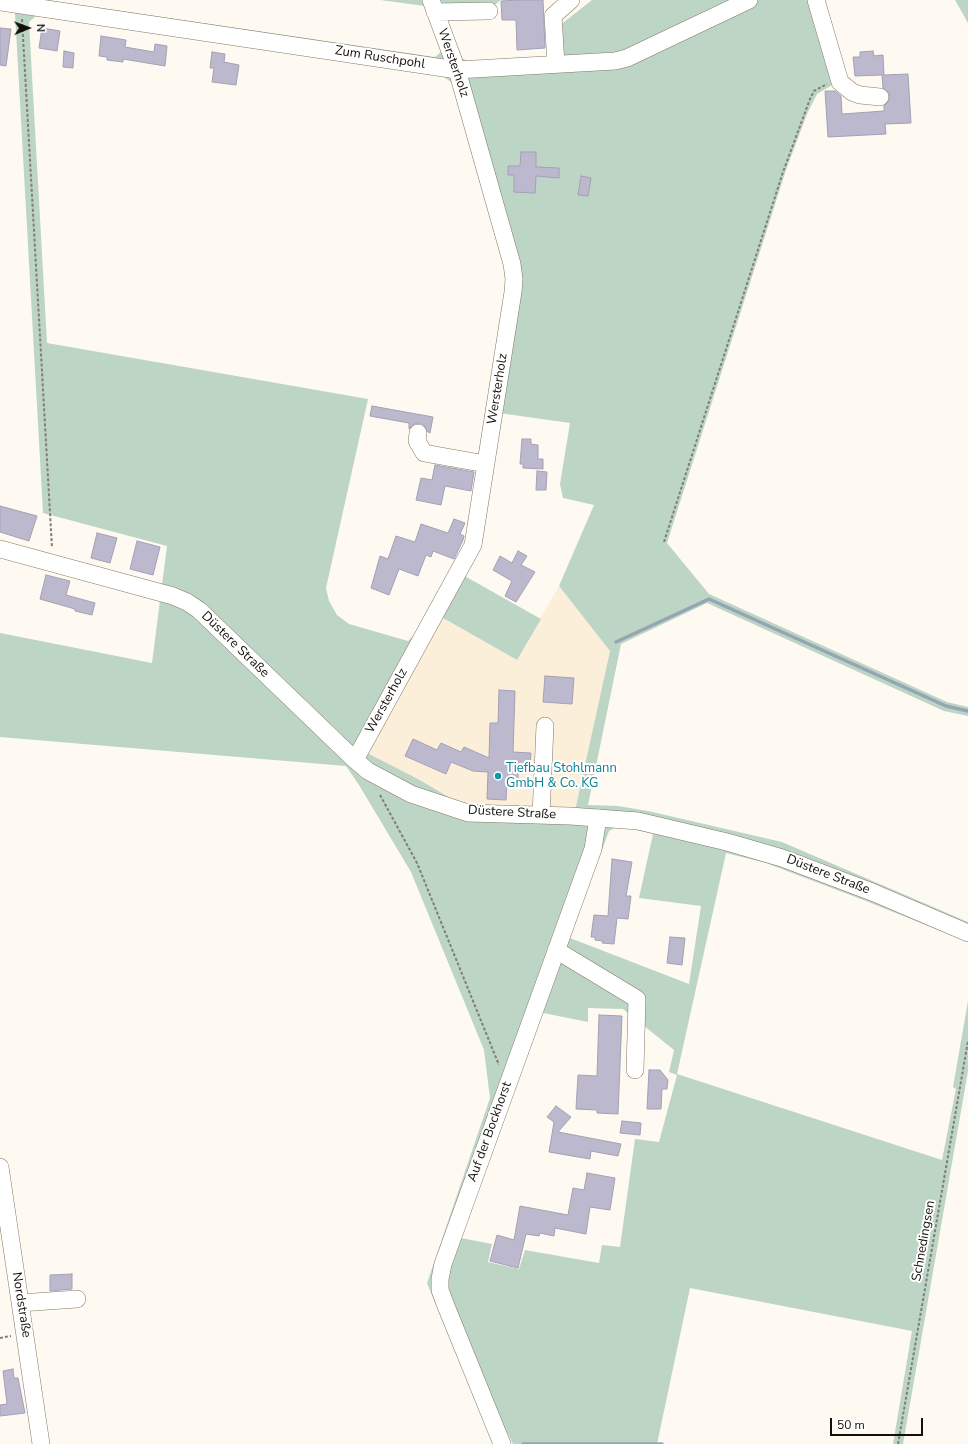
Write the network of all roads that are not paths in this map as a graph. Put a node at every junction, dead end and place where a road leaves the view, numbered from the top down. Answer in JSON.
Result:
{"nodes":[{"id":1,"x":571,"y":0,"type":"edge"},
{"id":2,"x":748,"y":0,"type":"edge"},
{"id":3,"x":816,"y":0,"type":"edge"},
{"id":4,"x":0,"y":2,"type":"edge"},
{"id":5,"x":433,"y":6,"type":"edge"},
{"id":6,"x":489,"y":11,"type":"dead end"},
{"id":7,"x":556,"y":64,"type":"junction"},
{"id":8,"x":457,"y":70,"type":"junction"},
{"id":9,"x":880,"y":97,"type":"dead end"},
{"id":10,"x":418,"y":433,"type":"dead end"},
{"id":11,"x":486,"y":464,"type":"junction"},
{"id":12,"x":0,"y":549,"type":"edge"},
{"id":13,"x":545,"y":726,"type":"dead end"},
{"id":14,"x":361,"y":765,"type":"junction"},
{"id":15,"x":540,"y":815,"type":"junction"},
{"id":16,"x":598,"y":818,"type":"junction"},
{"id":17,"x":968,"y":933,"type":"edge"},
{"id":18,"x":556,"y":950,"type":"junction"},
{"id":19,"x":635,"y":1070,"type":"dead end"},
{"id":20,"x":0,"y":1167,"type":"edge"},
{"id":21,"x":77,"y":1299,"type":"dead end"},
{"id":22,"x":20,"y":1303,"type":"junction"},
{"id":23,"x":41,"y":1444,"type":"edge"},
{"id":24,"x":502,"y":1444,"type":"edge"}],
"edges":[{"from":1,"to":7,"type":"street"},
{"from":2,"to":7,"type":"street","name":"Zum Ruschpohl"},
{"from":3,"to":9,"type":"street"},
{"from":4,"to":8,"type":"street","name":"Zum Ruschpohl"},
{"from":5,"to":6,"type":"street"},
{"from":5,"to":8,"type":"street","name":"Wersterholz"},
{"from":7,"to":8,"type":"street","name":"Zum Ruschpohl"},
{"from":8,"to":11,"type":"street","name":"Wersterholz"},
{"from":10,"to":11,"type":"street"},
{"from":11,"to":14,"type":"street","name":"Wersterholz"},
{"from":12,"to":14,"type":"street","name":"Düstere Straße"},
{"from":13,"to":15,"type":"street"},
{"from":14,"to":15,"type":"street","name":"Düstere Straße"},
{"from":15,"to":16,"type":"street","name":"Düstere Straße"},
{"from":16,"to":17,"type":"street","name":"Düstere Straße"},
{"from":16,"to":18,"type":"street","name":"Auf der Bockhorst"},
{"from":18,"to":19,"type":"street"},
{"from":18,"to":24,"type":"street","name":"Auf der Bockhorst"},
{"from":20,"to":22,"type":"street","name":"Nordstraße"},
{"from":21,"to":22,"type":"street"},
{"from":22,"to":23,"type":"street","name":"Nordstraße"}]}
